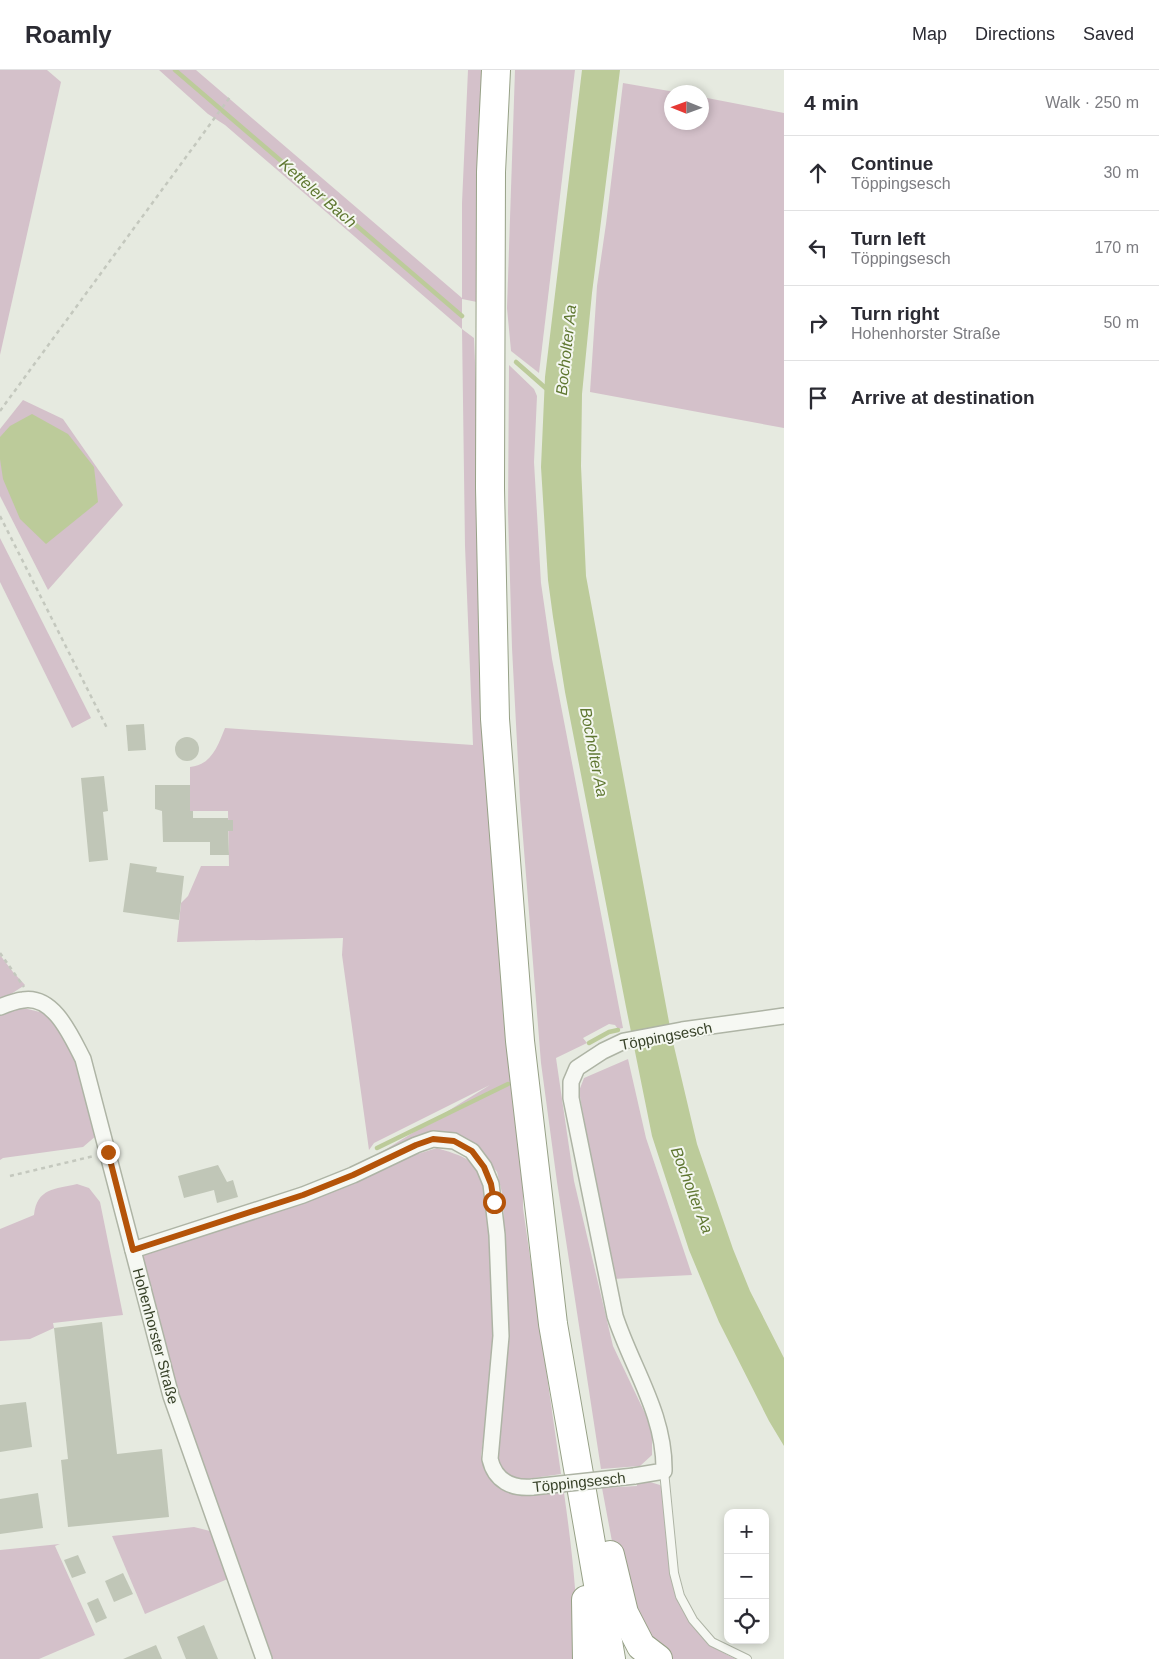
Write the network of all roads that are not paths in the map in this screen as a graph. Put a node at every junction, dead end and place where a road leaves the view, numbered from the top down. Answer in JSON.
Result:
{"nodes":[{"id":1,"x":496,"y":70,"type":"edge"},
{"id":2,"x":508,"y":70,"type":"edge"},
{"id":3,"x":0,"y":1007,"type":"edge"},
{"id":4,"x":784,"y":1016,"type":"edge"},
{"id":5,"x":133,"y":1250,"type":"junction"},
{"id":6,"x":586,"y":1451,"type":"junction"},
{"id":7,"x":664,"y":1471,"type":"junction"},
{"id":8,"x":583,"y":1499,"type":"junction"},
{"id":9,"x":264,"y":1659,"type":"edge"},
{"id":10,"x":587,"y":1659,"type":"edge"},
{"id":11,"x":611,"y":1659,"type":"edge"},
{"id":12,"x":621,"y":1659,"type":"edge"},
{"id":13,"x":658,"y":1659,"type":"edge"},
{"id":14,"x":747,"y":1659,"type":"edge"}],
"edges":[{"from":1,"to":8,"type":"highway"},
{"from":2,"to":6,"type":"highway"},
{"from":3,"to":5,"type":"street","name":"Hohenhorster Straße"},
{"from":4,"to":7,"type":"street","name":"Töppingsesch"},
{"from":5,"to":7,"type":"street","name":"Töppingsesch","bridge":true},
{"from":5,"to":9,"type":"street","name":"Hohenhorster Straße"},
{"from":6,"to":12,"type":"highway"},
{"from":6,"to":13,"type":"highway"},
{"from":7,"to":14,"type":"lane"},
{"from":8,"to":10,"type":"highway"},
{"from":8,"to":11,"type":"highway"}]}
